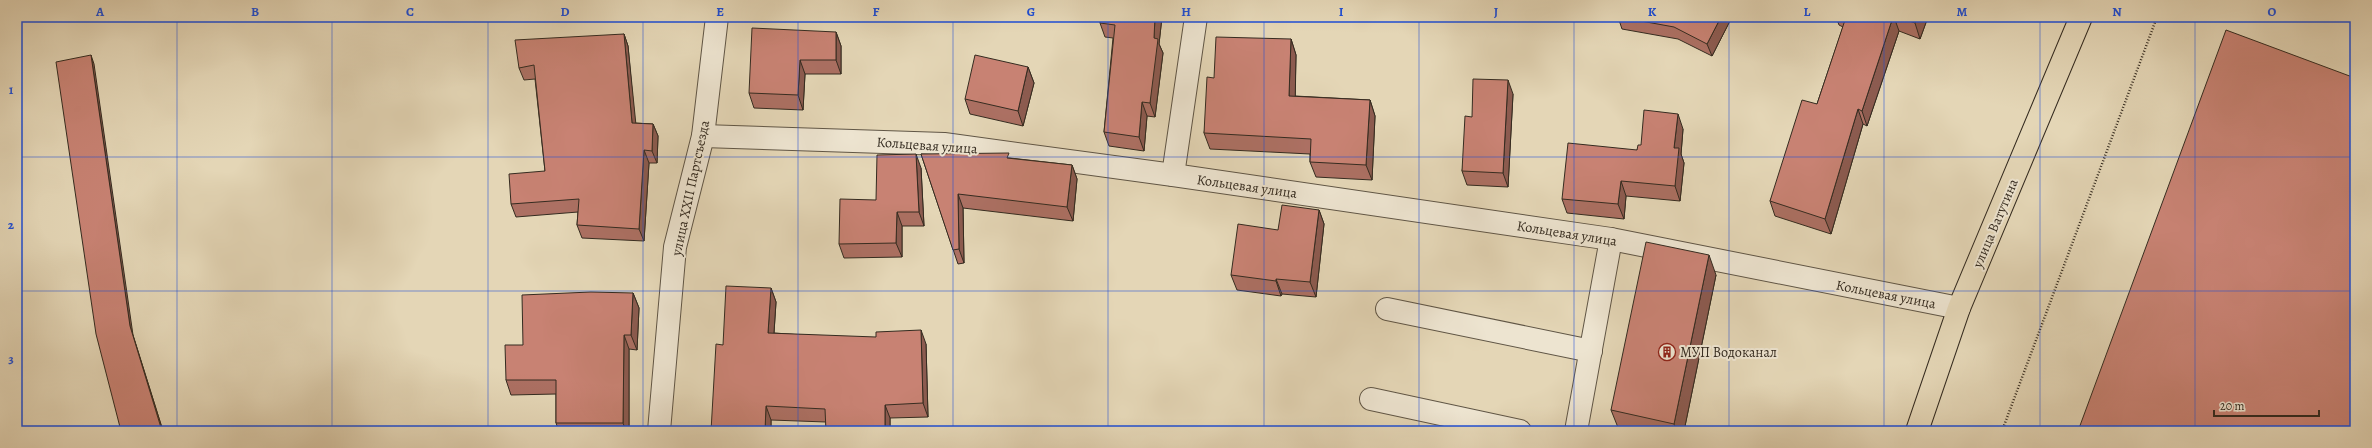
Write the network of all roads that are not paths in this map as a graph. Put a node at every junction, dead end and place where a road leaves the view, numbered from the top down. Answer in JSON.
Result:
{"nodes":[{"id":1,"x":717,"y":17,"type":"edge"},
{"id":2,"x":1196,"y":17,"type":"edge"},
{"id":3,"x":2081,"y":17,"type":"edge"},
{"id":4,"x":703,"y":136,"type":"junction"},
{"id":5,"x":1173,"y":175,"type":"junction"},
{"id":6,"x":1611,"y":239,"type":"junction"},
{"id":7,"x":1959,"y":308,"type":"junction"},
{"id":8,"x":1387,"y":309,"type":"dead end"},
{"id":9,"x":1591,"y":351,"type":"junction"},
{"id":10,"x":1371,"y":399,"type":"dead end"},
{"id":11,"x":658,"y":431,"type":"edge"},
{"id":12,"x":1520,"y":431,"type":"edge"},
{"id":13,"x":1576,"y":431,"type":"edge"},
{"id":14,"x":1917,"y":431,"type":"edge"}],
"edges":[{"from":1,"to":4,"type":"street","name":"улица XXII Партсъезда"},
{"from":2,"to":5,"type":"street"},
{"from":3,"to":7,"type":"main road","name":"улица Ватутина"},
{"from":4,"to":5,"type":"street","name":"Кольцевая улица"},
{"from":4,"to":11,"type":"street","name":"улица XXII Партсъезда"},
{"from":5,"to":6,"type":"street","name":"Кольцевая улица"},
{"from":6,"to":7,"type":"street","name":"Кольцевая улица"},
{"from":6,"to":9,"type":"street"},
{"from":7,"to":14,"type":"main road","name":"улица Ватутина"},
{"from":8,"to":9,"type":"street"},
{"from":9,"to":13,"type":"street"},
{"from":10,"to":12,"type":"street"}]}
